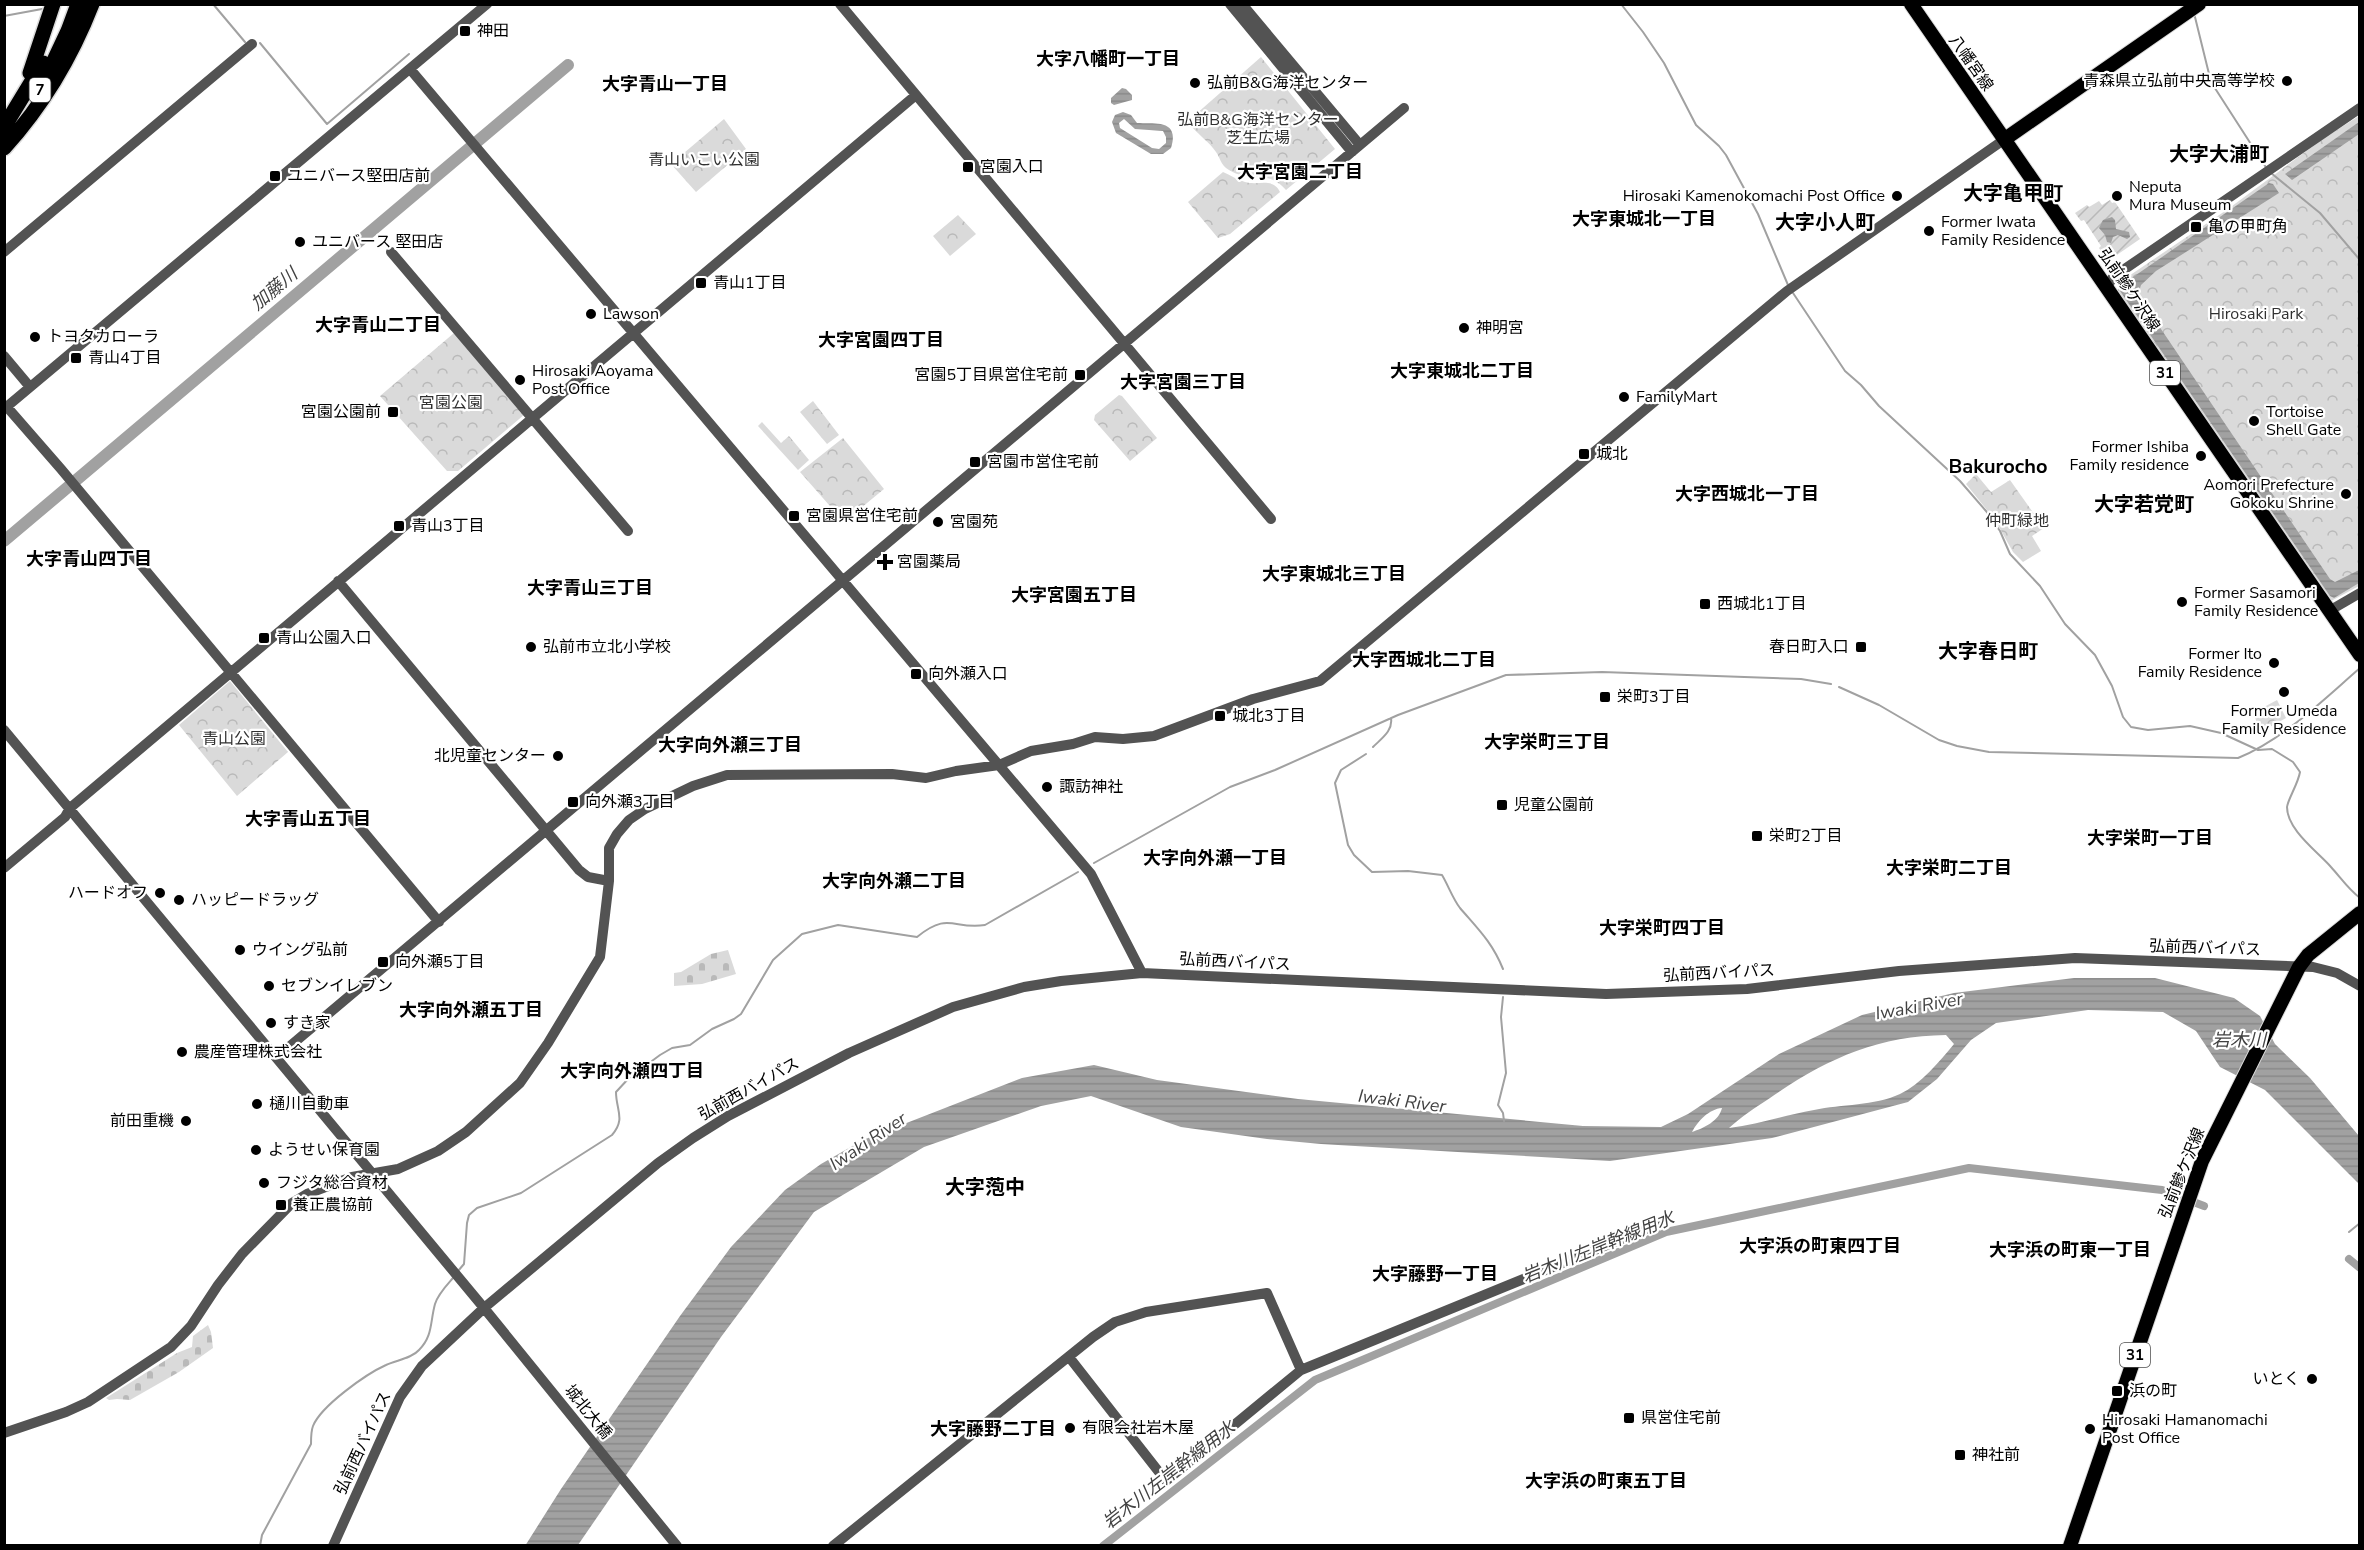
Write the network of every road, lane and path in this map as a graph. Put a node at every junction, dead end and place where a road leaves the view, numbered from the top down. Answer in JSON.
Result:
{"nodes":[{"id":1,"x":53,"y":4,"type":"edge"},
{"id":2,"x":67,"y":4,"type":"edge"},
{"id":3,"x":78,"y":4,"type":"edge"},
{"id":4,"x":92,"y":4,"type":"edge"},
{"id":5,"x":487,"y":4,"type":"edge"},
{"id":6,"x":840,"y":4,"type":"edge"},
{"id":7,"x":1230,"y":4,"type":"edge"},
{"id":8,"x":1242,"y":4,"type":"edge"},
{"id":9,"x":1911,"y":4,"type":"edge"},
{"id":10,"x":2195,"y":8,"type":"edge"},
{"id":11,"x":252,"y":44,"type":"dead end"},
{"id":12,"x":410,"y":69,"type":"junction"},
{"id":13,"x":916,"y":95,"type":"junction"},
{"id":14,"x":1404,"y":108,"type":"dead end"},
{"id":15,"x":2360,"y":108,"type":"edge"},
{"id":16,"x":4,"y":126,"type":"edge"},
{"id":17,"x":2005,"y":139,"type":"junction"},
{"id":18,"x":4,"y":147,"type":"edge"},
{"id":19,"x":1356,"y":149,"type":"junction"},
{"id":20,"x":4,"y":252,"type":"edge"},
{"id":21,"x":392,"y":252,"type":"dead end"},
{"id":22,"x":2107,"y":287,"type":"junction"},
{"id":23,"x":633,"y":334,"type":"junction"},
{"id":24,"x":1125,"y":345,"type":"junction"},
{"id":25,"x":4,"y":356,"type":"edge"},
{"id":26,"x":30,"y":387,"type":"junction"},
{"id":27,"x":6,"y":408,"type":"edge"},
{"id":28,"x":533,"y":417,"type":"junction"},
{"id":29,"x":1272,"y":519,"type":"dead end"},
{"id":30,"x":628,"y":531,"type":"dead end"},
{"id":31,"x":338,"y":580,"type":"junction"},
{"id":32,"x":843,"y":582,"type":"junction"},
{"id":33,"x":2360,"y":593,"type":"edge"},
{"id":34,"x":2329,"y":611,"type":"junction"},
{"id":35,"x":2360,"y":655,"type":"edge"},
{"id":36,"x":230,"y":671,"type":"junction"},
{"id":37,"x":4,"y":730,"type":"edge"},
{"id":38,"x":999,"y":765,"type":"junction"},
{"id":39,"x":70,"y":808,"type":"junction"},
{"id":40,"x":546,"y":830,"type":"junction"},
{"id":41,"x":4,"y":868,"type":"edge"},
{"id":42,"x":609,"y":880,"type":"junction"},
{"id":43,"x":2360,"y":913,"type":"edge"},
{"id":44,"x":438,"y":922,"type":"junction"},
{"id":45,"x":1142,"y":973,"type":"junction"},
{"id":46,"x":2295,"y":973,"type":"junction"},
{"id":47,"x":2360,"y":986,"type":"edge"},
{"id":48,"x":277,"y":1057,"type":"junction"},
{"id":49,"x":373,"y":1173,"type":"junction"},
{"id":50,"x":1658,"y":1224,"type":"dead end"},
{"id":51,"x":484,"y":1308,"type":"junction"},
{"id":52,"x":1069,"y":1357,"type":"junction"},
{"id":53,"x":1301,"y":1370,"type":"junction"},
{"id":54,"x":4,"y":1433,"type":"edge"},
{"id":55,"x":333,"y":1545,"type":"edge"},
{"id":56,"x":676,"y":1545,"type":"edge"},
{"id":57,"x":833,"y":1545,"type":"edge"},
{"id":58,"x":2070,"y":1545,"type":"edge"}],
"edges":[{"from":1,"to":16,"type":"highway"},
{"from":2,"to":16,"type":"highway","number":"7"},
{"from":3,"to":18,"type":"highway","number":"7"},
{"from":4,"to":18,"type":"highway"},
{"from":5,"to":12,"type":"street"},
{"from":6,"to":13,"type":"street"},
{"from":7,"to":19,"type":"street"},
{"from":8,"to":19,"type":"street"},
{"from":9,"to":17,"type":"main road","name":"八幡宮線"},
{"from":10,"to":17,"type":"main road"},
{"from":11,"to":20,"type":"street"},
{"from":12,"to":23,"type":"street"},
{"from":12,"to":26,"type":"street"},
{"from":13,"to":23,"type":"street"},
{"from":13,"to":24,"type":"street"},
{"from":14,"to":19,"type":"street"},
{"from":15,"to":22,"type":"street"},
{"from":17,"to":22,"type":"main road","name":"弘前鰺ケ沢線","number":"31"},
{"from":17,"to":38,"type":"street"},
{"from":19,"to":24,"type":"street"},
{"from":21,"to":28,"type":"street"},
{"from":22,"to":34,"type":"main road","name":"弘前鰺ケ沢線","number":"31"},
{"from":23,"to":28,"type":"street"},
{"from":23,"to":32,"type":"street"},
{"from":24,"to":29,"type":"street"},
{"from":24,"to":32,"type":"street"},
{"from":25,"to":26,"type":"street"},
{"from":26,"to":27,"type":"street"},
{"from":27,"to":36,"type":"street"},
{"from":28,"to":30,"type":"street"},
{"from":28,"to":31,"type":"street"},
{"from":31,"to":36,"type":"street"},
{"from":31,"to":40,"type":"street"},
{"from":32,"to":38,"type":"street"},
{"from":32,"to":40,"type":"street"},
{"from":33,"to":34,"type":"street"},
{"from":34,"to":35,"type":"main road","name":"弘前鰺ケ沢線","number":"31"},
{"from":36,"to":39,"type":"street"},
{"from":36,"to":44,"type":"street"},
{"from":37,"to":39,"type":"street","name":"城北大橋"},
{"from":38,"to":42,"type":"street"},
{"from":38,"to":45,"type":"street"},
{"from":39,"to":41,"type":"street"},
{"from":39,"to":48,"type":"street","name":"城北大橋"},
{"from":40,"to":42,"type":"street"},
{"from":40,"to":44,"type":"street"},
{"from":42,"to":49,"type":"street"},
{"from":43,"to":46,"type":"main road","name":"弘前鰺ケ沢線","number":"31"},
{"from":44,"to":48,"type":"street"},
{"from":45,"to":46,"type":"street","name":"弘前西バイパス"},
{"from":45,"to":51,"type":"street","name":"弘前西バイパス"},
{"from":46,"to":47,"type":"street","name":"弘前西バイパス"},
{"from":46,"to":58,"type":"main road","name":"弘前鰺ケ沢線","number":"31"},
{"from":48,"to":49,"type":"street","name":"城北大橋"},
{"from":49,"to":51,"type":"street","name":"城北大橋"},
{"from":49,"to":54,"type":"street"},
{"from":50,"to":53,"type":"street"},
{"from":51,"to":55,"type":"street","name":"弘前西バイパス"},
{"from":51,"to":56,"type":"street","name":"城北大橋"},
{"from":52,"to":53,"type":"street"},
{"from":52,"to":53,"type":"street"},
{"from":52,"to":57,"type":"street"}]}
